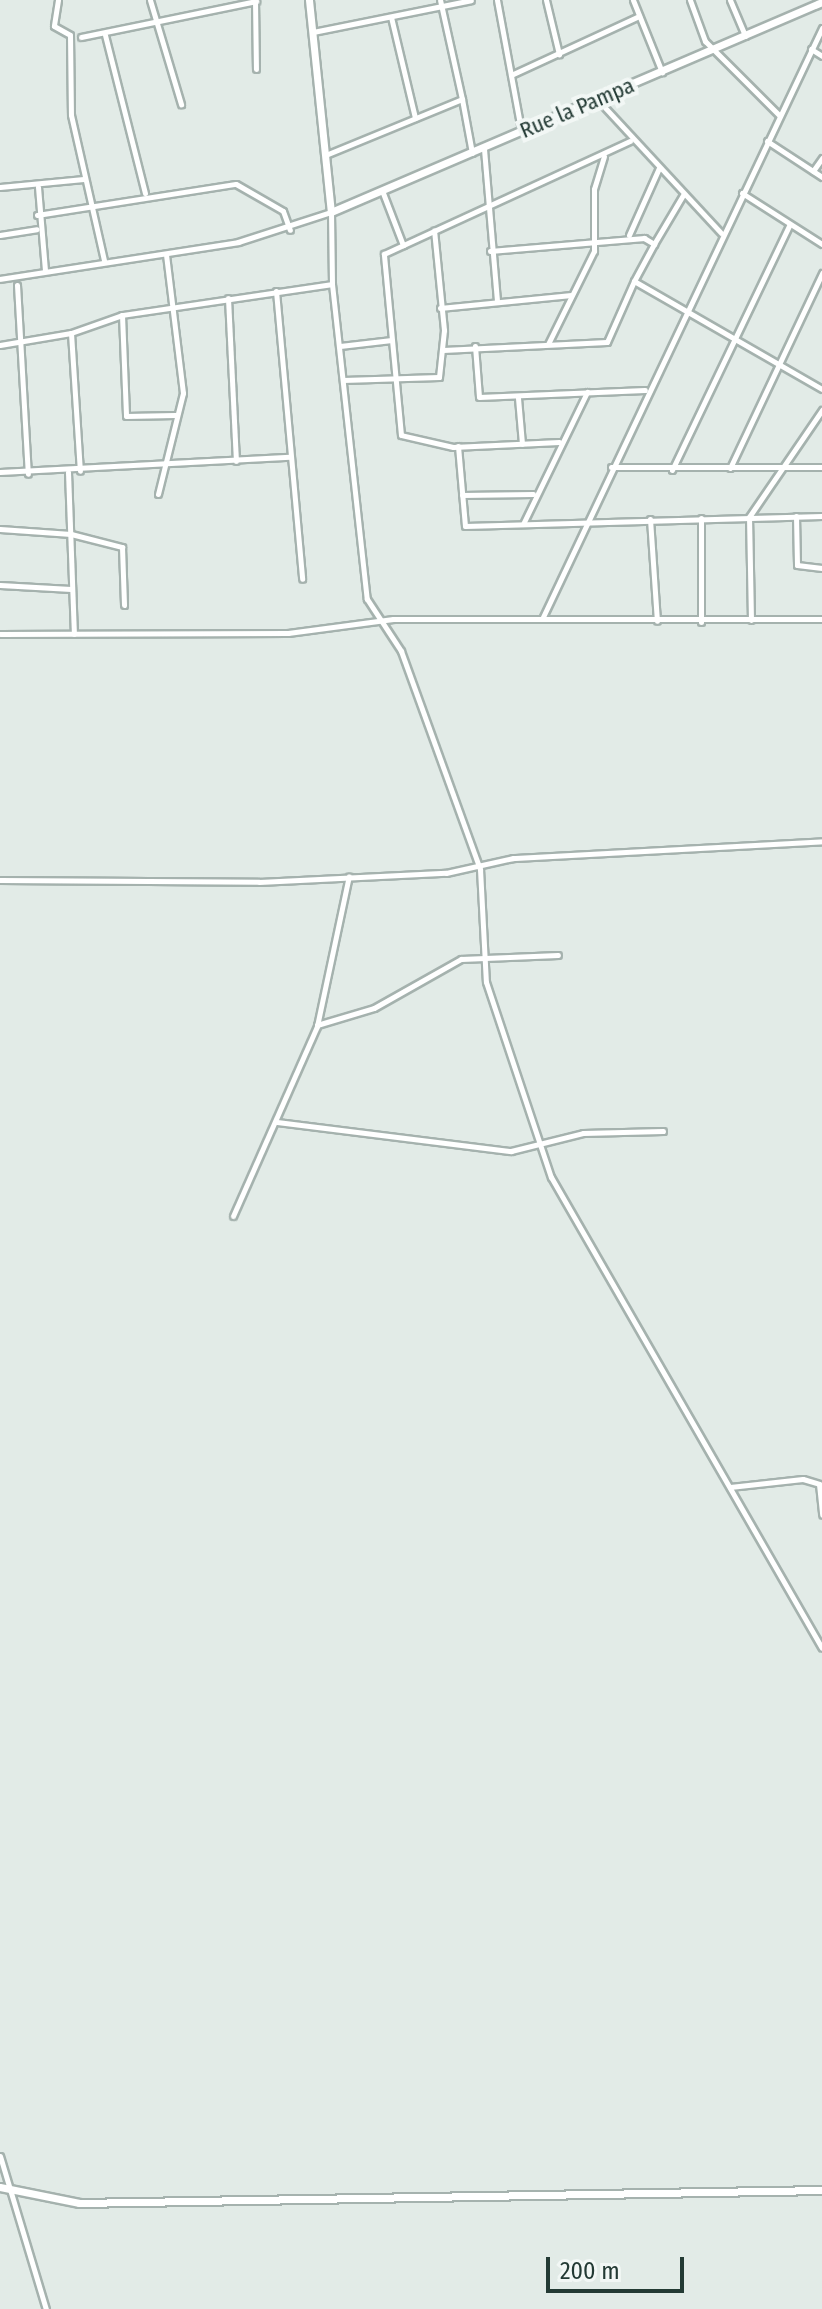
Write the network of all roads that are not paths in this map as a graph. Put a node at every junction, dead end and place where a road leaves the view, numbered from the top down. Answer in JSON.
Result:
{"nodes":[{"id":1,"x":58,"y":0,"type":"edge"},
{"id":2,"x":150,"y":0,"type":"edge"},
{"id":3,"x":256,"y":0,"type":"edge"},
{"id":4,"x":309,"y":0,"type":"edge"},
{"id":5,"x":471,"y":0,"type":"edge"},
{"id":6,"x":497,"y":0,"type":"edge"},
{"id":7,"x":546,"y":0,"type":"edge"},
{"id":8,"x":633,"y":0,"type":"edge"},
{"id":9,"x":690,"y":0,"type":"edge"},
{"id":10,"x":730,"y":0,"type":"edge"},
{"id":11,"x":822,"y":2,"type":"edge"},
{"id":12,"x":441,"y":3,"type":"edge"},
{"id":13,"x":639,"y":16,"type":"junction"},
{"id":14,"x":391,"y":17,"type":"junction"},
{"id":15,"x":160,"y":21,"type":"junction"},
{"id":16,"x":822,"y":28,"type":"edge"},
{"id":17,"x":313,"y":32,"type":"junction"},
{"id":18,"x":105,"y":35,"type":"junction"},
{"id":19,"x":745,"y":36,"type":"junction"},
{"id":20,"x":81,"y":37,"type":"dead end"},
{"id":21,"x":811,"y":49,"type":"junction"},
{"id":22,"x":713,"y":51,"type":"junction"},
{"id":23,"x":559,"y":54,"type":"junction"},
{"id":24,"x":822,"y":56,"type":"edge"},
{"id":25,"x":256,"y":69,"type":"dead end"},
{"id":26,"x":662,"y":72,"type":"junction"},
{"id":27,"x":511,"y":75,"type":"junction"},
{"id":28,"x":462,"y":99,"type":"junction"},
{"id":29,"x":597,"y":99,"type":"junction"},
{"id":30,"x":181,"y":104,"type":"dead end"},
{"id":31,"x":779,"y":115,"type":"junction"},
{"id":32,"x":415,"y":118,"type":"junction"},
{"id":33,"x":521,"y":131,"type":"junction"},
{"id":34,"x":630,"y":141,"type":"junction"},
{"id":35,"x":767,"y":141,"type":"junction"},
{"id":36,"x":484,"y":149,"type":"junction"},
{"id":37,"x":472,"y":153,"type":"junction"},
{"id":38,"x":328,"y":154,"type":"junction"},
{"id":39,"x":605,"y":156,"type":"junction"},
{"id":40,"x":822,"y":158,"type":"edge"},
{"id":41,"x":659,"y":168,"type":"junction"},
{"id":42,"x":813,"y":171,"type":"junction"},
{"id":43,"x":822,"y":177,"type":"edge"},
{"id":44,"x":84,"y":179,"type":"junction"},
{"id":45,"x":0,"y":187,"type":"edge"},
{"id":46,"x":38,"y":187,"type":"junction"},
{"id":47,"x":742,"y":192,"type":"junction"},
{"id":48,"x":145,"y":193,"type":"junction"},
{"id":49,"x":383,"y":193,"type":"junction"},
{"id":50,"x":683,"y":195,"type":"junction"},
{"id":51,"x":90,"y":206,"type":"junction"},
{"id":52,"x":484,"y":209,"type":"junction"},
{"id":53,"x":331,"y":212,"type":"junction"},
{"id":54,"x":37,"y":215,"type":"junction"},
{"id":55,"x":789,"y":226,"type":"junction"},
{"id":56,"x":37,"y":229,"type":"junction"},
{"id":57,"x":290,"y":230,"type":"junction"},
{"id":58,"x":434,"y":230,"type":"junction"},
{"id":59,"x":721,"y":233,"type":"junction"},
{"id":60,"x":0,"y":235,"type":"edge"},
{"id":61,"x":629,"y":235,"type":"junction"},
{"id":62,"x":595,"y":243,"type":"junction"},
{"id":63,"x":654,"y":244,"type":"junction"},
{"id":64,"x":822,"y":244,"type":"edge"},
{"id":65,"x":403,"y":245,"type":"junction"},
{"id":66,"x":490,"y":251,"type":"junction"},
{"id":67,"x":166,"y":254,"type":"junction"},
{"id":68,"x":104,"y":260,"type":"junction"},
{"id":69,"x":45,"y":270,"type":"junction"},
{"id":70,"x":822,"y":273,"type":"edge"},
{"id":71,"x":0,"y":279,"type":"edge"},
{"id":72,"x":634,"y":281,"type":"junction"},
{"id":73,"x":332,"y":284,"type":"junction"},
{"id":74,"x":17,"y":285,"type":"dead end"},
{"id":75,"x":276,"y":291,"type":"junction"},
{"id":76,"x":572,"y":295,"type":"junction"},
{"id":77,"x":228,"y":298,"type":"junction"},
{"id":78,"x":497,"y":301,"type":"junction"},
{"id":79,"x":686,"y":306,"type":"junction"},
{"id":80,"x":176,"y":308,"type":"junction"},
{"id":81,"x":440,"y":308,"type":"junction"},
{"id":82,"x":122,"y":315,"type":"junction"},
{"id":83,"x":71,"y":333,"type":"junction"},
{"id":84,"x":735,"y":336,"type":"junction"},
{"id":85,"x":392,"y":340,"type":"junction"},
{"id":86,"x":18,"y":343,"type":"junction"},
{"id":87,"x":548,"y":344,"type":"junction"},
{"id":88,"x":0,"y":345,"type":"edge"},
{"id":89,"x":340,"y":346,"type":"junction"},
{"id":90,"x":475,"y":346,"type":"junction"},
{"id":91,"x":443,"y":350,"type":"junction"},
{"id":92,"x":780,"y":359,"type":"junction"},
{"id":93,"x":343,"y":380,"type":"junction"},
{"id":94,"x":395,"y":380,"type":"junction"},
{"id":95,"x":822,"y":389,"type":"edge"},
{"id":96,"x":645,"y":390,"type":"junction"},
{"id":97,"x":588,"y":392,"type":"junction"},
{"id":98,"x":518,"y":398,"type":"junction"},
{"id":99,"x":822,"y":410,"type":"edge"},
{"id":100,"x":175,"y":415,"type":"junction"},
{"id":101,"x":559,"y":442,"type":"junction"},
{"id":102,"x":522,"y":444,"type":"junction"},
{"id":103,"x":458,"y":446,"type":"junction"},
{"id":104,"x":290,"y":457,"type":"junction"},
{"id":105,"x":236,"y":461,"type":"junction"},
{"id":106,"x":783,"y":466,"type":"junction"},
{"id":107,"x":164,"y":467,"type":"junction"},
{"id":108,"x":611,"y":467,"type":"junction"},
{"id":109,"x":822,"y":467,"type":"edge"},
{"id":110,"x":730,"y":468,"type":"junction"},
{"id":111,"x":672,"y":470,"type":"junction"},
{"id":112,"x":80,"y":471,"type":"junction"},
{"id":113,"x":0,"y":472,"type":"edge"},
{"id":114,"x":68,"y":472,"type":"junction"},
{"id":115,"x":28,"y":474,"type":"junction"},
{"id":116,"x":158,"y":494,"type":"dead end"},
{"id":117,"x":533,"y":494,"type":"junction"},
{"id":118,"x":462,"y":495,"type":"junction"},
{"id":119,"x":796,"y":516,"type":"junction"},
{"id":120,"x":822,"y":516,"type":"edge"},
{"id":121,"x":749,"y":517,"type":"junction"},
{"id":122,"x":701,"y":518,"type":"junction"},
{"id":123,"x":650,"y":519,"type":"junction"},
{"id":124,"x":587,"y":523,"type":"junction"},
{"id":125,"x":523,"y":524,"type":"junction"},
{"id":126,"x":0,"y":529,"type":"edge"},
{"id":127,"x":71,"y":534,"type":"junction"},
{"id":128,"x":822,"y":568,"type":"edge"},
{"id":129,"x":302,"y":579,"type":"dead end"},
{"id":130,"x":0,"y":585,"type":"edge"},
{"id":131,"x":71,"y":589,"type":"junction"},
{"id":132,"x":124,"y":605,"type":"dead end"},
{"id":133,"x":542,"y":619,"type":"junction"},
{"id":134,"x":822,"y":619,"type":"edge"},
{"id":135,"x":751,"y":620,"type":"junction"},
{"id":136,"x":381,"y":621,"type":"junction"},
{"id":137,"x":657,"y":621,"type":"junction"},
{"id":138,"x":701,"y":622,"type":"junction"},
{"id":139,"x":0,"y":634,"type":"edge"},
{"id":140,"x":74,"y":634,"type":"junction"},
{"id":141,"x":822,"y":841,"type":"edge"},
{"id":142,"x":480,"y":869,"type":"junction"},
{"id":143,"x":349,"y":876,"type":"junction"},
{"id":144,"x":0,"y":880,"type":"edge"},
{"id":145,"x":558,"y":955,"type":"dead end"},
{"id":146,"x":485,"y":957,"type":"junction"},
{"id":147,"x":317,"y":1026,"type":"junction"},
{"id":148,"x":277,"y":1122,"type":"junction"},
{"id":149,"x":663,"y":1131,"type":"dead end"},
{"id":150,"x":542,"y":1149,"type":"junction"},
{"id":151,"x":233,"y":1216,"type":"dead end"},
{"id":152,"x":730,"y":1487,"type":"junction"},
{"id":153,"x":822,"y":1515,"type":"edge"},
{"id":154,"x":822,"y":1648,"type":"edge"},
{"id":155,"x":0,"y":2156,"type":"edge"},
{"id":156,"x":3,"y":2188,"type":"edge"},
{"id":157,"x":822,"y":2190,"type":"edge"},
{"id":158,"x":46,"y":2309,"type":"edge"}],
"edges":[{"from":1,"to":44,"type":"street"},
{"from":2,"to":15,"type":"street"},
{"from":3,"to":15,"type":"street"},
{"from":3,"to":25,"type":"street"},
{"from":4,"to":17,"type":"street"},
{"from":5,"to":12,"type":"street"},
{"from":6,"to":27,"type":"street"},
{"from":7,"to":23,"type":"street"},
{"from":8,"to":13,"type":"street"},
{"from":9,"to":22,"type":"street"},
{"from":10,"to":19,"type":"street"},
{"from":11,"to":19,"type":"street","name":"Rue la Pampa"},
{"from":12,"to":14,"type":"street"},
{"from":12,"to":28,"type":"street"},
{"from":13,"to":23,"type":"street"},
{"from":13,"to":26,"type":"street"},
{"from":14,"to":17,"type":"street"},
{"from":14,"to":32,"type":"street"},
{"from":15,"to":18,"type":"street"},
{"from":15,"to":30,"type":"street"},
{"from":16,"to":21,"type":"street"},
{"from":17,"to":38,"type":"street"},
{"from":18,"to":20,"type":"street"},
{"from":18,"to":48,"type":"street"},
{"from":19,"to":22,"type":"street","name":"Rue la Pampa"},
{"from":21,"to":24,"type":"street"},
{"from":21,"to":31,"type":"street"},
{"from":22,"to":26,"type":"street","name":"Rue la Pampa"},
{"from":22,"to":31,"type":"street"},
{"from":23,"to":27,"type":"street"},
{"from":26,"to":29,"type":"street","name":"Rue la Pampa"},
{"from":27,"to":33,"type":"street"},
{"from":28,"to":32,"type":"street"},
{"from":28,"to":37,"type":"street"},
{"from":29,"to":33,"type":"street","name":"Rue la Pampa"},
{"from":29,"to":34,"type":"street"},
{"from":31,"to":35,"type":"street"},
{"from":32,"to":38,"type":"street"},
{"from":33,"to":36,"type":"street","name":"Rue la Pampa"},
{"from":34,"to":39,"type":"street"},
{"from":34,"to":41,"type":"street"},
{"from":35,"to":42,"type":"street"},
{"from":35,"to":47,"type":"street"},
{"from":36,"to":37,"type":"street","name":"Rue la Pampa"},
{"from":36,"to":52,"type":"street"},
{"from":37,"to":49,"type":"street","name":"Rue la Pampa"},
{"from":38,"to":53,"type":"street"},
{"from":39,"to":52,"type":"street"},
{"from":39,"to":62,"type":"street"},
{"from":40,"to":42,"type":"street"},
{"from":41,"to":50,"type":"street"},
{"from":41,"to":61,"type":"street"},
{"from":42,"to":43,"type":"street"},
{"from":44,"to":46,"type":"street"},
{"from":44,"to":51,"type":"street"},
{"from":45,"to":46,"type":"street"},
{"from":46,"to":54,"type":"street"},
{"from":47,"to":55,"type":"street"},
{"from":47,"to":59,"type":"street"},
{"from":48,"to":51,"type":"street"},
{"from":48,"to":57,"type":"street"},
{"from":49,"to":53,"type":"street","name":"Rue la Pampa"},
{"from":49,"to":65,"type":"street"},
{"from":50,"to":59,"type":"street"},
{"from":50,"to":63,"type":"street"},
{"from":51,"to":54,"type":"street"},
{"from":51,"to":68,"type":"street"},
{"from":52,"to":58,"type":"street"},
{"from":52,"to":66,"type":"street"},
{"from":53,"to":57,"type":"street"},
{"from":53,"to":73,"type":"street"},
{"from":54,"to":56,"type":"street"},
{"from":55,"to":64,"type":"street"},
{"from":55,"to":84,"type":"street"},
{"from":56,"to":60,"type":"street"},
{"from":56,"to":69,"type":"street"},
{"from":57,"to":67,"type":"street"},
{"from":58,"to":65,"type":"street"},
{"from":58,"to":81,"type":"street"},
{"from":59,"to":79,"type":"street"},
{"from":61,"to":62,"type":"street"},
{"from":61,"to":63,"type":"street"},
{"from":62,"to":66,"type":"street"},
{"from":62,"to":76,"type":"street"},
{"from":63,"to":72,"type":"street"},
{"from":65,"to":85,"type":"street"},
{"from":66,"to":78,"type":"street"},
{"from":67,"to":68,"type":"street"},
{"from":67,"to":80,"type":"street"},
{"from":68,"to":69,"type":"street"},
{"from":69,"to":71,"type":"street"},
{"from":70,"to":92,"type":"street"},
{"from":72,"to":79,"type":"street"},
{"from":72,"to":87,"type":"street"},
{"from":73,"to":75,"type":"street"},
{"from":73,"to":89,"type":"street"},
{"from":74,"to":86,"type":"street"},
{"from":75,"to":77,"type":"street"},
{"from":75,"to":104,"type":"street"},
{"from":76,"to":78,"type":"street"},
{"from":76,"to":87,"type":"street"},
{"from":77,"to":80,"type":"street"},
{"from":77,"to":105,"type":"street"},
{"from":78,"to":81,"type":"street"},
{"from":79,"to":84,"type":"street"},
{"from":79,"to":96,"type":"street"},
{"from":80,"to":82,"type":"street"},
{"from":80,"to":100,"type":"street"},
{"from":81,"to":91,"type":"street"},
{"from":82,"to":83,"type":"street"},
{"from":82,"to":100,"type":"street"},
{"from":83,"to":86,"type":"street"},
{"from":83,"to":112,"type":"street"},
{"from":84,"to":92,"type":"street"},
{"from":84,"to":111,"type":"street"},
{"from":85,"to":89,"type":"street"},
{"from":85,"to":94,"type":"street"},
{"from":86,"to":88,"type":"street"},
{"from":86,"to":115,"type":"street"},
{"from":87,"to":90,"type":"street"},
{"from":89,"to":93,"type":"street"},
{"from":90,"to":91,"type":"street"},
{"from":90,"to":98,"type":"street"},
{"from":91,"to":94,"type":"street"},
{"from":92,"to":95,"type":"street"},
{"from":92,"to":110,"type":"street"},
{"from":93,"to":94,"type":"street"},
{"from":93,"to":136,"type":"street"},
{"from":94,"to":103,"type":"street"},
{"from":96,"to":97,"type":"street"},
{"from":96,"to":108,"type":"street"},
{"from":97,"to":98,"type":"street"},
{"from":97,"to":101,"type":"street"},
{"from":98,"to":102,"type":"street"},
{"from":99,"to":106,"type":"street"},
{"from":100,"to":107,"type":"street"},
{"from":101,"to":102,"type":"street"},
{"from":101,"to":117,"type":"street"},
{"from":102,"to":103,"type":"street"},
{"from":103,"to":118,"type":"street"},
{"from":104,"to":105,"type":"street"},
{"from":104,"to":129,"type":"street"},
{"from":105,"to":107,"type":"street"},
{"from":106,"to":109,"type":"street"},
{"from":106,"to":110,"type":"street"},
{"from":106,"to":121,"type":"street"},
{"from":107,"to":112,"type":"street"},
{"from":107,"to":116,"type":"street"},
{"from":108,"to":111,"type":"street"},
{"from":108,"to":124,"type":"street"},
{"from":110,"to":111,"type":"street"},
{"from":112,"to":114,"type":"street"},
{"from":113,"to":115,"type":"street"},
{"from":114,"to":115,"type":"street"},
{"from":114,"to":127,"type":"street"},
{"from":117,"to":118,"type":"street"},
{"from":117,"to":125,"type":"street"},
{"from":118,"to":125,"type":"street"},
{"from":119,"to":120,"type":"street"},
{"from":119,"to":121,"type":"street"},
{"from":119,"to":128,"type":"street"},
{"from":121,"to":122,"type":"street"},
{"from":121,"to":135,"type":"street"},
{"from":122,"to":123,"type":"street"},
{"from":122,"to":138,"type":"street"},
{"from":123,"to":124,"type":"street"},
{"from":123,"to":137,"type":"street"},
{"from":124,"to":125,"type":"street"},
{"from":124,"to":133,"type":"street"},
{"from":126,"to":127,"type":"street"},
{"from":127,"to":131,"type":"street"},
{"from":127,"to":132,"type":"street"},
{"from":130,"to":131,"type":"street"},
{"from":131,"to":140,"type":"street"},
{"from":133,"to":136,"type":"street"},
{"from":133,"to":137,"type":"street"},
{"from":134,"to":135,"type":"street"},
{"from":135,"to":138,"type":"street"},
{"from":136,"to":140,"type":"street"},
{"from":136,"to":142,"type":"street"},
{"from":137,"to":138,"type":"street"},
{"from":139,"to":140,"type":"street"},
{"from":141,"to":142,"type":"street"},
{"from":142,"to":143,"type":"street"},
{"from":142,"to":146,"type":"street"},
{"from":143,"to":144,"type":"street"},
{"from":143,"to":147,"type":"street"},
{"from":145,"to":146,"type":"street"},
{"from":146,"to":147,"type":"street"},
{"from":146,"to":150,"type":"street"},
{"from":147,"to":148,"type":"street"},
{"from":148,"to":150,"type":"street"},
{"from":148,"to":151,"type":"street"},
{"from":149,"to":150,"type":"street"},
{"from":150,"to":152,"type":"street"},
{"from":152,"to":153,"type":"street"},
{"from":152,"to":154,"type":"street"},
{"from":155,"to":156,"type":"street"},
{"from":156,"to":157,"type":"street"},
{"from":156,"to":158,"type":"street"}]}
